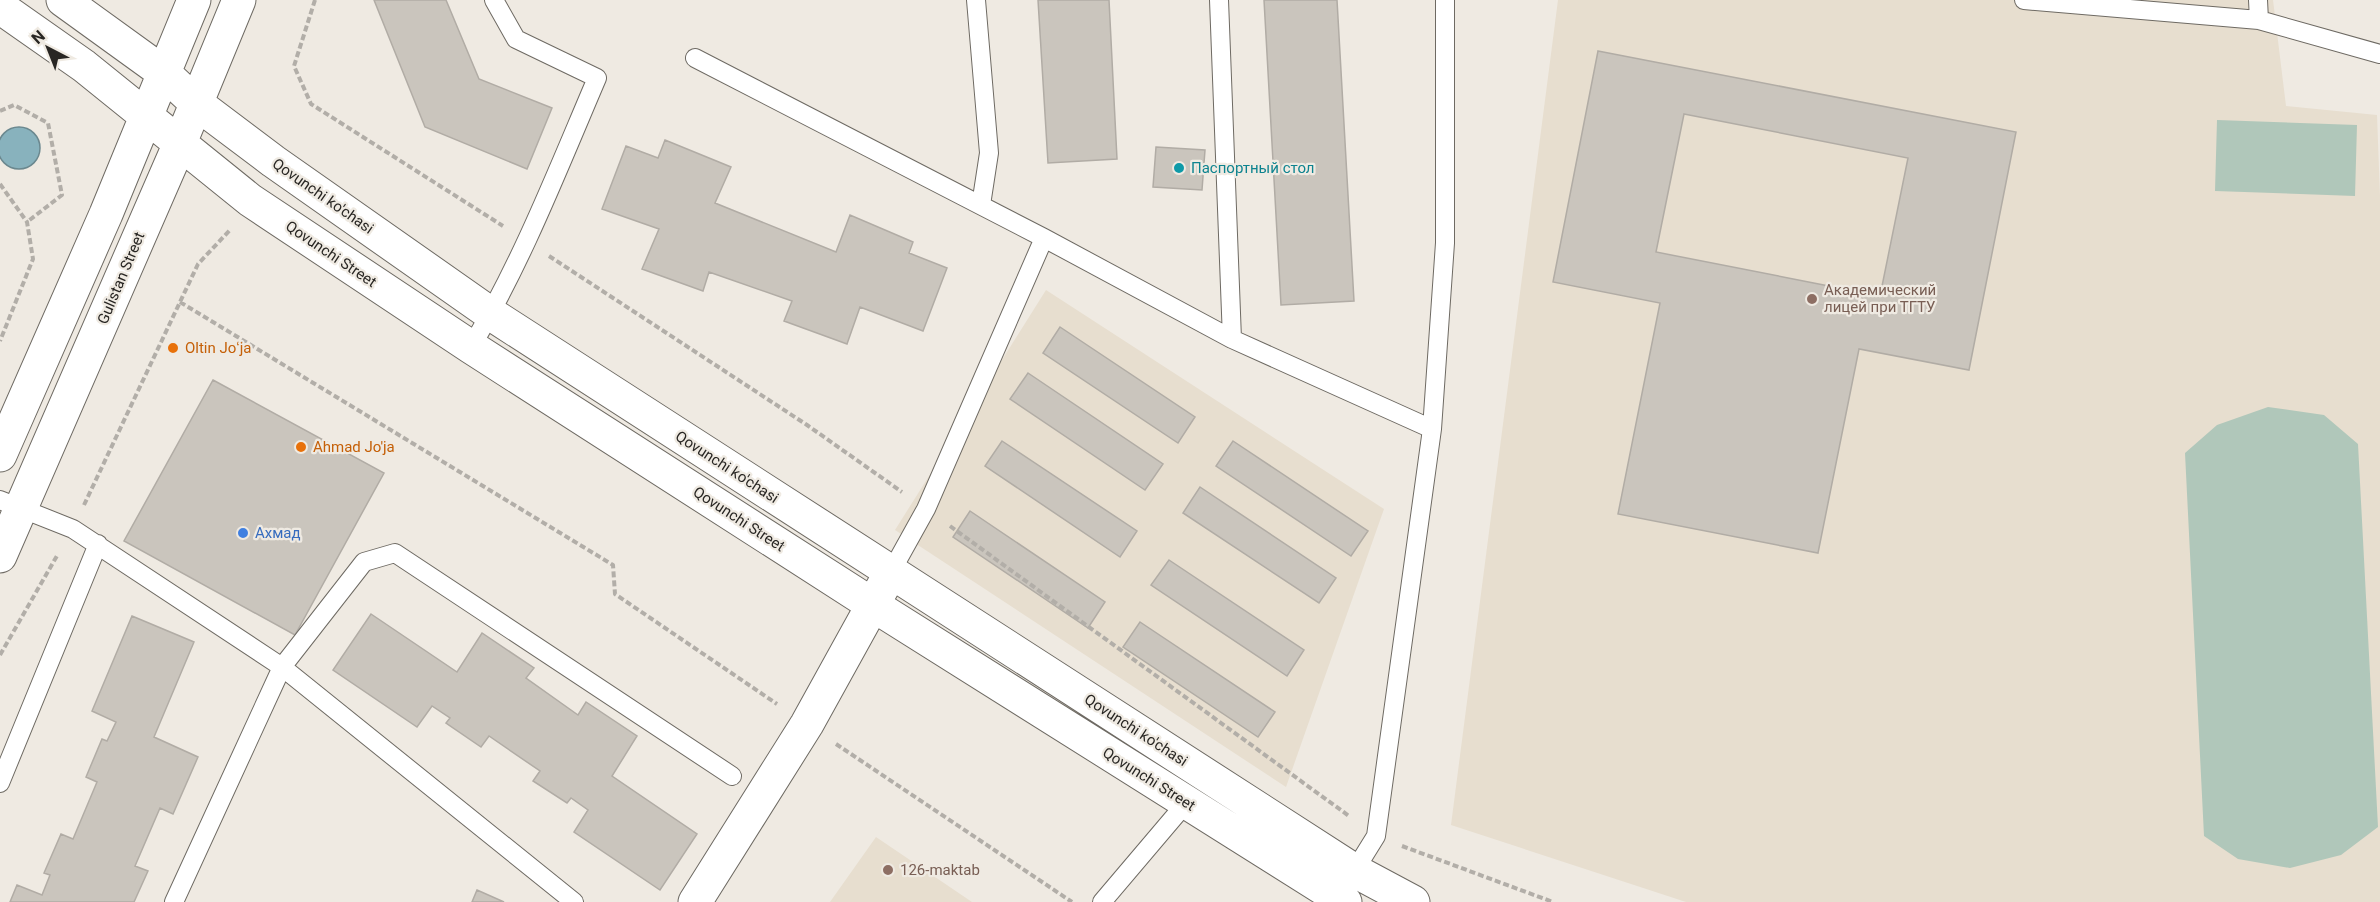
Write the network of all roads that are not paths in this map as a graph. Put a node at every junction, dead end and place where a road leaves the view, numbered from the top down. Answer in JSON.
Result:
{"nodes":[{"id":1,"x":63,"y":0,"type":"edge"},
{"id":2,"x":194,"y":0,"type":"edge"},
{"id":3,"x":239,"y":0,"type":"edge"},
{"id":4,"x":494,"y":0,"type":"edge"},
{"id":5,"x":976,"y":0,"type":"edge"},
{"id":6,"x":1219,"y":0,"type":"edge"},
{"id":7,"x":1445,"y":0,"type":"edge"},
{"id":8,"x":2024,"y":0,"type":"edge"},
{"id":9,"x":2258,"y":0,"type":"edge"},
{"id":10,"x":0,"y":7,"type":"edge"},
{"id":11,"x":2259,"y":20,"type":"junction"},
{"id":12,"x":2380,"y":54,"type":"edge"},
{"id":13,"x":695,"y":58,"type":"dead end"},
{"id":14,"x":164,"y":73,"type":"junction"},
{"id":15,"x":196,"y":103,"type":"junction"},
{"id":16,"x":146,"y":116,"type":"junction"},
{"id":17,"x":180,"y":143,"type":"junction"},
{"id":18,"x":981,"y":205,"type":"junction"},
{"id":19,"x":1044,"y":238,"type":"junction"},
{"id":20,"x":490,"y":314,"type":"junction"},
{"id":21,"x":1232,"y":339,"type":"junction"},
{"id":22,"x":471,"y":347,"type":"junction"},
{"id":23,"x":1432,"y":429,"type":"junction"},
{"id":24,"x":0,"y":455,"type":"edge"},
{"id":25,"x":10,"y":504,"type":"edge"},
{"id":26,"x":98,"y":544,"type":"junction"},
{"id":27,"x":0,"y":556,"type":"edge"},
{"id":28,"x":891,"y":572,"type":"junction"},
{"id":29,"x":873,"y":605,"type":"junction"},
{"id":30,"x":282,"y":667,"type":"junction"},
{"id":31,"x":732,"y":776,"type":"dead end"},
{"id":32,"x":0,"y":783,"type":"edge"},
{"id":33,"x":1186,"y":803,"type":"junction"},
{"id":34,"x":1355,"y":871,"type":"junction"},
{"id":35,"x":1341,"y":900,"type":"edge"},
{"id":36,"x":174,"y":902,"type":"edge"},
{"id":37,"x":574,"y":902,"type":"edge"},
{"id":38,"x":695,"y":902,"type":"edge"},
{"id":39,"x":1102,"y":902,"type":"edge"},
{"id":40,"x":1413,"y":902,"type":"edge"}],
"edges":[{"from":1,"to":14,"type":"main road","name":"Qovunchi ko'chasi"},
{"from":2,"to":14,"type":"main road"},
{"from":3,"to":15,"type":"main road","name":"Gulistan Street"},
{"from":4,"to":20,"type":"lane"},
{"from":5,"to":18,"type":"lane"},
{"from":6,"to":21,"type":"lane"},
{"from":7,"to":23,"type":"lane"},
{"from":8,"to":11,"type":"lane"},
{"from":9,"to":11,"type":"lane"},
{"from":10,"to":16,"type":"main road"},
{"from":11,"to":12,"type":"lane"},
{"from":13,"to":18,"type":"lane"},
{"from":14,"to":15,"type":"main road","name":"Qovunchi ko'chasi"},
{"from":14,"to":16,"type":"main road"},
{"from":15,"to":16,"type":"main road"},
{"from":15,"to":17,"type":"main road","name":"Gulistan Street"},
{"from":15,"to":20,"type":"main road","name":"Qovunchi ko'chasi"},
{"from":16,"to":17,"type":"main road","name":"Qovunchi Street"},
{"from":16,"to":24,"type":"main road"},
{"from":17,"to":22,"type":"main road","name":"Qovunchi Street"},
{"from":17,"to":25,"type":"main road","name":"Gulistan Street"},
{"from":18,"to":19,"type":"lane"},
{"from":19,"to":21,"type":"lane"},
{"from":19,"to":28,"type":"lane"},
{"from":20,"to":22,"type":"lane"},
{"from":20,"to":28,"type":"main road","name":"Qovunchi ko'chasi"},
{"from":21,"to":23,"type":"lane"},
{"from":22,"to":29,"type":"main road","name":"Qovunchi Street"},
{"from":23,"to":34,"type":"lane"},
{"from":25,"to":26,"type":"lane"},
{"from":25,"to":27,"type":"main road","name":"Gulistan Street"},
{"from":26,"to":30,"type":"lane"},
{"from":26,"to":32,"type":"lane"},
{"from":28,"to":29,"type":"main road"},
{"from":28,"to":34,"type":"main road","name":"Qovunchi ko'chasi"},
{"from":29,"to":33,"type":"main road","name":"Qovunchi Street"},
{"from":29,"to":38,"type":"main road"},
{"from":30,"to":31,"type":"lane"},
{"from":30,"to":36,"type":"lane"},
{"from":30,"to":37,"type":"lane"},
{"from":33,"to":35,"type":"main road","name":"Qovunchi Street"},
{"from":33,"to":39,"type":"lane"},
{"from":34,"to":35,"type":"lane"},
{"from":34,"to":40,"type":"main road","name":"Qovunchi ko'chasi"}]}
